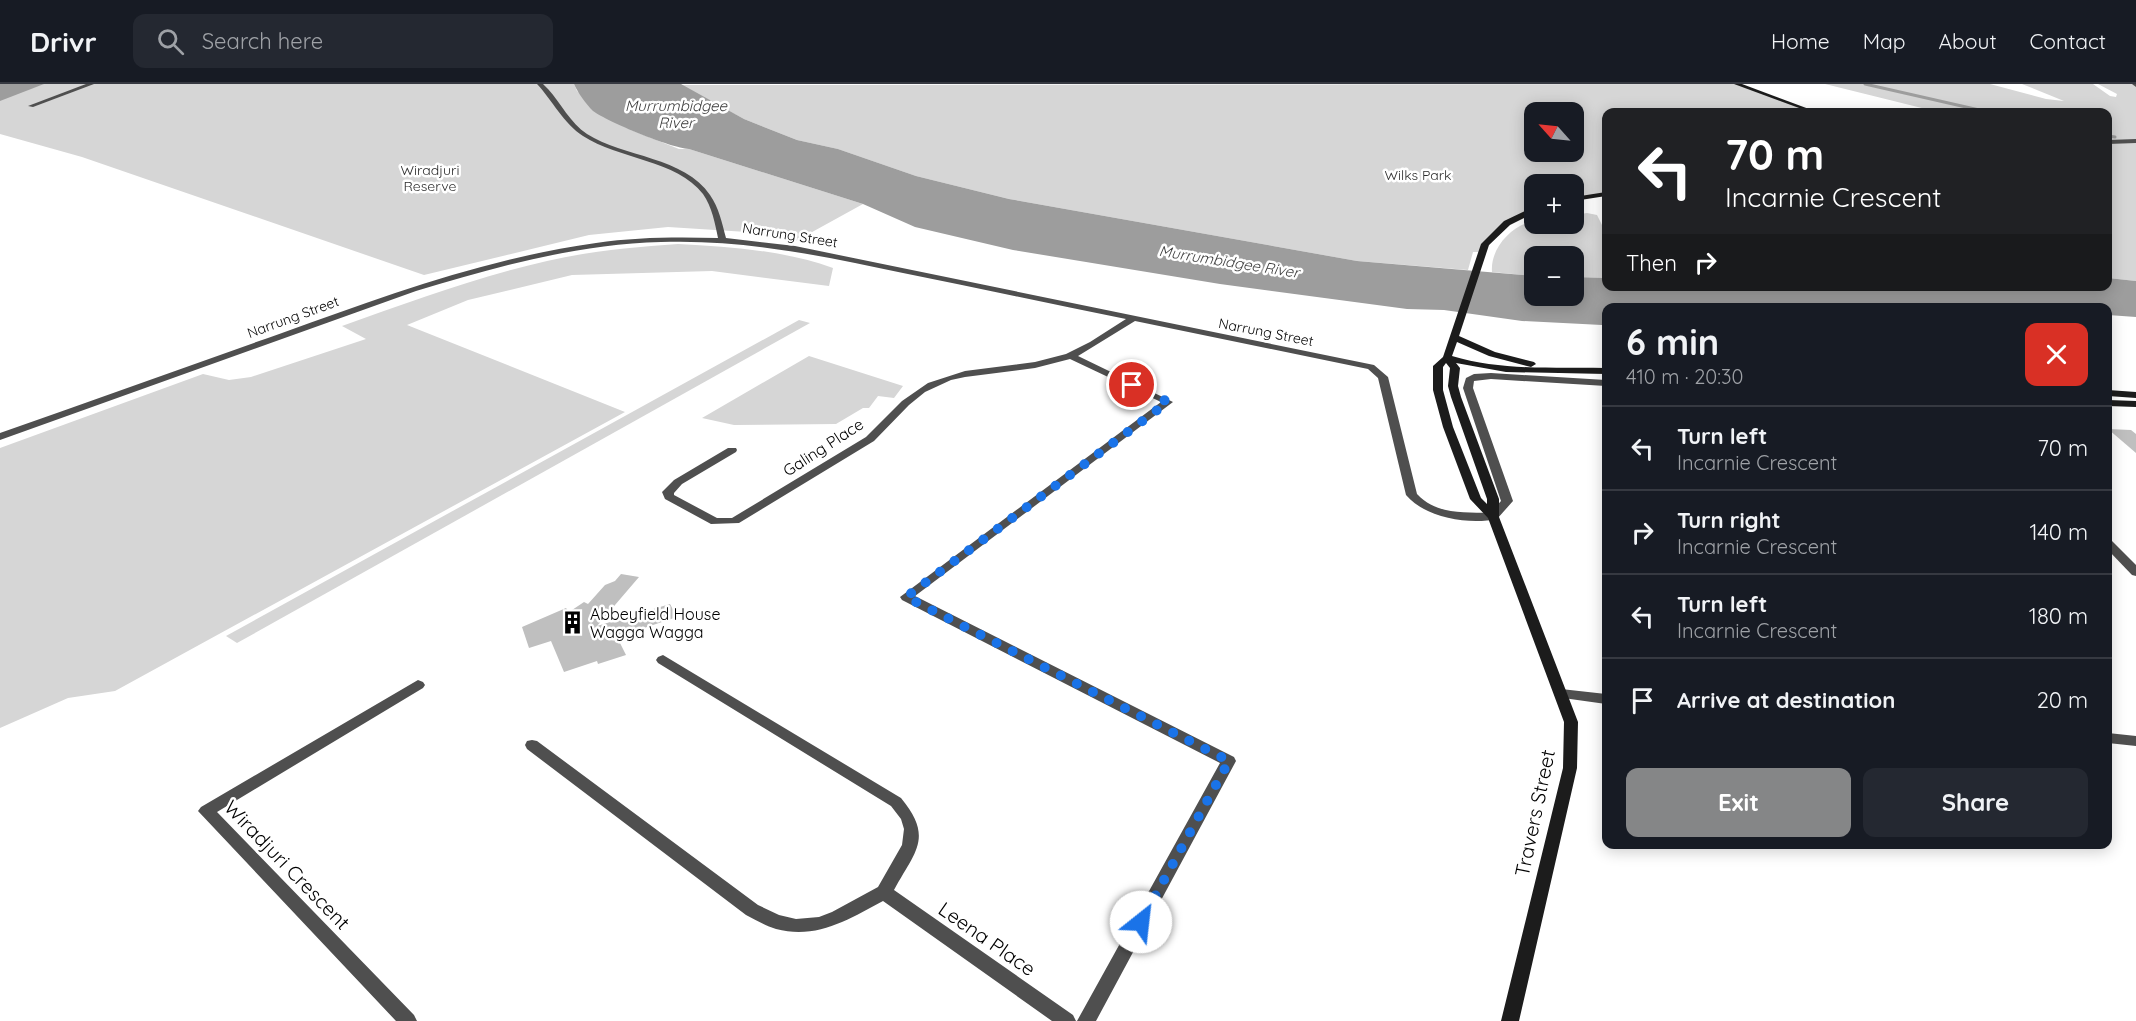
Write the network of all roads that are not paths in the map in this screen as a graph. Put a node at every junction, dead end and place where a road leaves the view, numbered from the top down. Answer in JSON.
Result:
{"nodes":[{"id":1,"x":91,"y":84,"type":"edge"},
{"id":2,"x":540,"y":84,"type":"edge"},
{"id":3,"x":1737,"y":84,"type":"edge"},
{"id":4,"x":31,"y":106,"type":"dead end"},
{"id":5,"x":1803,"y":108,"type":"edge"},
{"id":6,"x":2136,"y":141,"type":"edge"},
{"id":7,"x":2112,"y":142,"type":"edge"},
{"id":8,"x":1602,"y":195,"type":"edge"},
{"id":9,"x":1584,"y":197,"type":"edge"},
{"id":10,"x":1524,"y":215,"type":"edge"},
{"id":11,"x":722,"y":238,"type":"junction"},
{"id":12,"x":1132,"y":319,"type":"junction"},
{"id":13,"x":1454,"y":334,"type":"junction"},
{"id":14,"x":1071,"y":356,"type":"junction"},
{"id":15,"x":1447,"y":358,"type":"junction"},
{"id":16,"x":1531,"y":364,"type":"junction"},
{"id":17,"x":1554,"y":369,"type":"junction"},
{"id":18,"x":1602,"y":371,"type":"edge"},
{"id":19,"x":1602,"y":383,"type":"edge"},
{"id":20,"x":2112,"y":393,"type":"edge"},
{"id":21,"x":2136,"y":395,"type":"edge"},
{"id":22,"x":2112,"y":403,"type":"edge"},
{"id":23,"x":2136,"y":404,"type":"edge"},
{"id":24,"x":0,"y":437,"type":"edge"},
{"id":25,"x":732,"y":450,"type":"dead end"},
{"id":26,"x":1493,"y":517,"type":"junction"},
{"id":27,"x":2112,"y":548,"type":"edge"},
{"id":28,"x":2136,"y":572,"type":"edge"},
{"id":29,"x":663,"y":660,"type":"dead end"},
{"id":30,"x":418,"y":686,"type":"dead end"},
{"id":31,"x":1561,"y":694,"type":"junction"},
{"id":32,"x":1602,"y":699,"type":"edge"},
{"id":33,"x":2112,"y":738,"type":"edge"},
{"id":34,"x":2136,"y":741,"type":"edge"},
{"id":35,"x":532,"y":745,"type":"dead end"},
{"id":36,"x":884,"y":892,"type":"junction"},
{"id":37,"x":408,"y":1021,"type":"edge"},
{"id":38,"x":1067,"y":1021,"type":"edge"},
{"id":39,"x":1086,"y":1021,"type":"edge"},
{"id":40,"x":1510,"y":1021,"type":"edge"}],
"edges":[{"from":1,"to":4,"type":"street"},
{"from":2,"to":11,"type":"street"},
{"from":3,"to":5,"type":"main road"},
{"from":6,"to":7,"type":"street"},
{"from":8,"to":9,"type":"main road"},
{"from":10,"to":13,"type":"main road","name":"Travers Street"},
{"from":11,"to":12,"type":"street","name":"Narrung Street"},
{"from":11,"to":24,"type":"street","name":"Narrung Street"},
{"from":12,"to":14,"type":"street"},
{"from":12,"to":26,"type":"street","name":"Narrung Street"},
{"from":13,"to":15,"type":"main road","name":"Travers Street"},
{"from":13,"to":16,"type":"main road"},
{"from":14,"to":25,"type":"street","name":"Galing Place"},
{"from":14,"to":39,"type":"street"},
{"from":15,"to":16,"type":"main road"},
{"from":15,"to":17,"type":"main road"},
{"from":15,"to":26,"type":"main road","name":"Travers Street"},
{"from":15,"to":26,"type":"main road","name":"Travers Street"},
{"from":16,"to":17,"type":"main road"},
{"from":17,"to":18,"type":"main road"},
{"from":19,"to":26,"type":"street"},
{"from":20,"to":21,"type":"main road"},
{"from":22,"to":23,"type":"main road"},
{"from":26,"to":31,"type":"main road","name":"Travers Street"},
{"from":27,"to":28,"type":"street"},
{"from":29,"to":36,"type":"street"},
{"from":30,"to":37,"type":"street","name":"Wiradjuri Crescent"},
{"from":31,"to":32,"type":"street"},
{"from":31,"to":40,"type":"main road","name":"Travers Street"},
{"from":33,"to":34,"type":"street"},
{"from":35,"to":36,"type":"street"},
{"from":36,"to":38,"type":"street","name":"Leena Place"}]}
